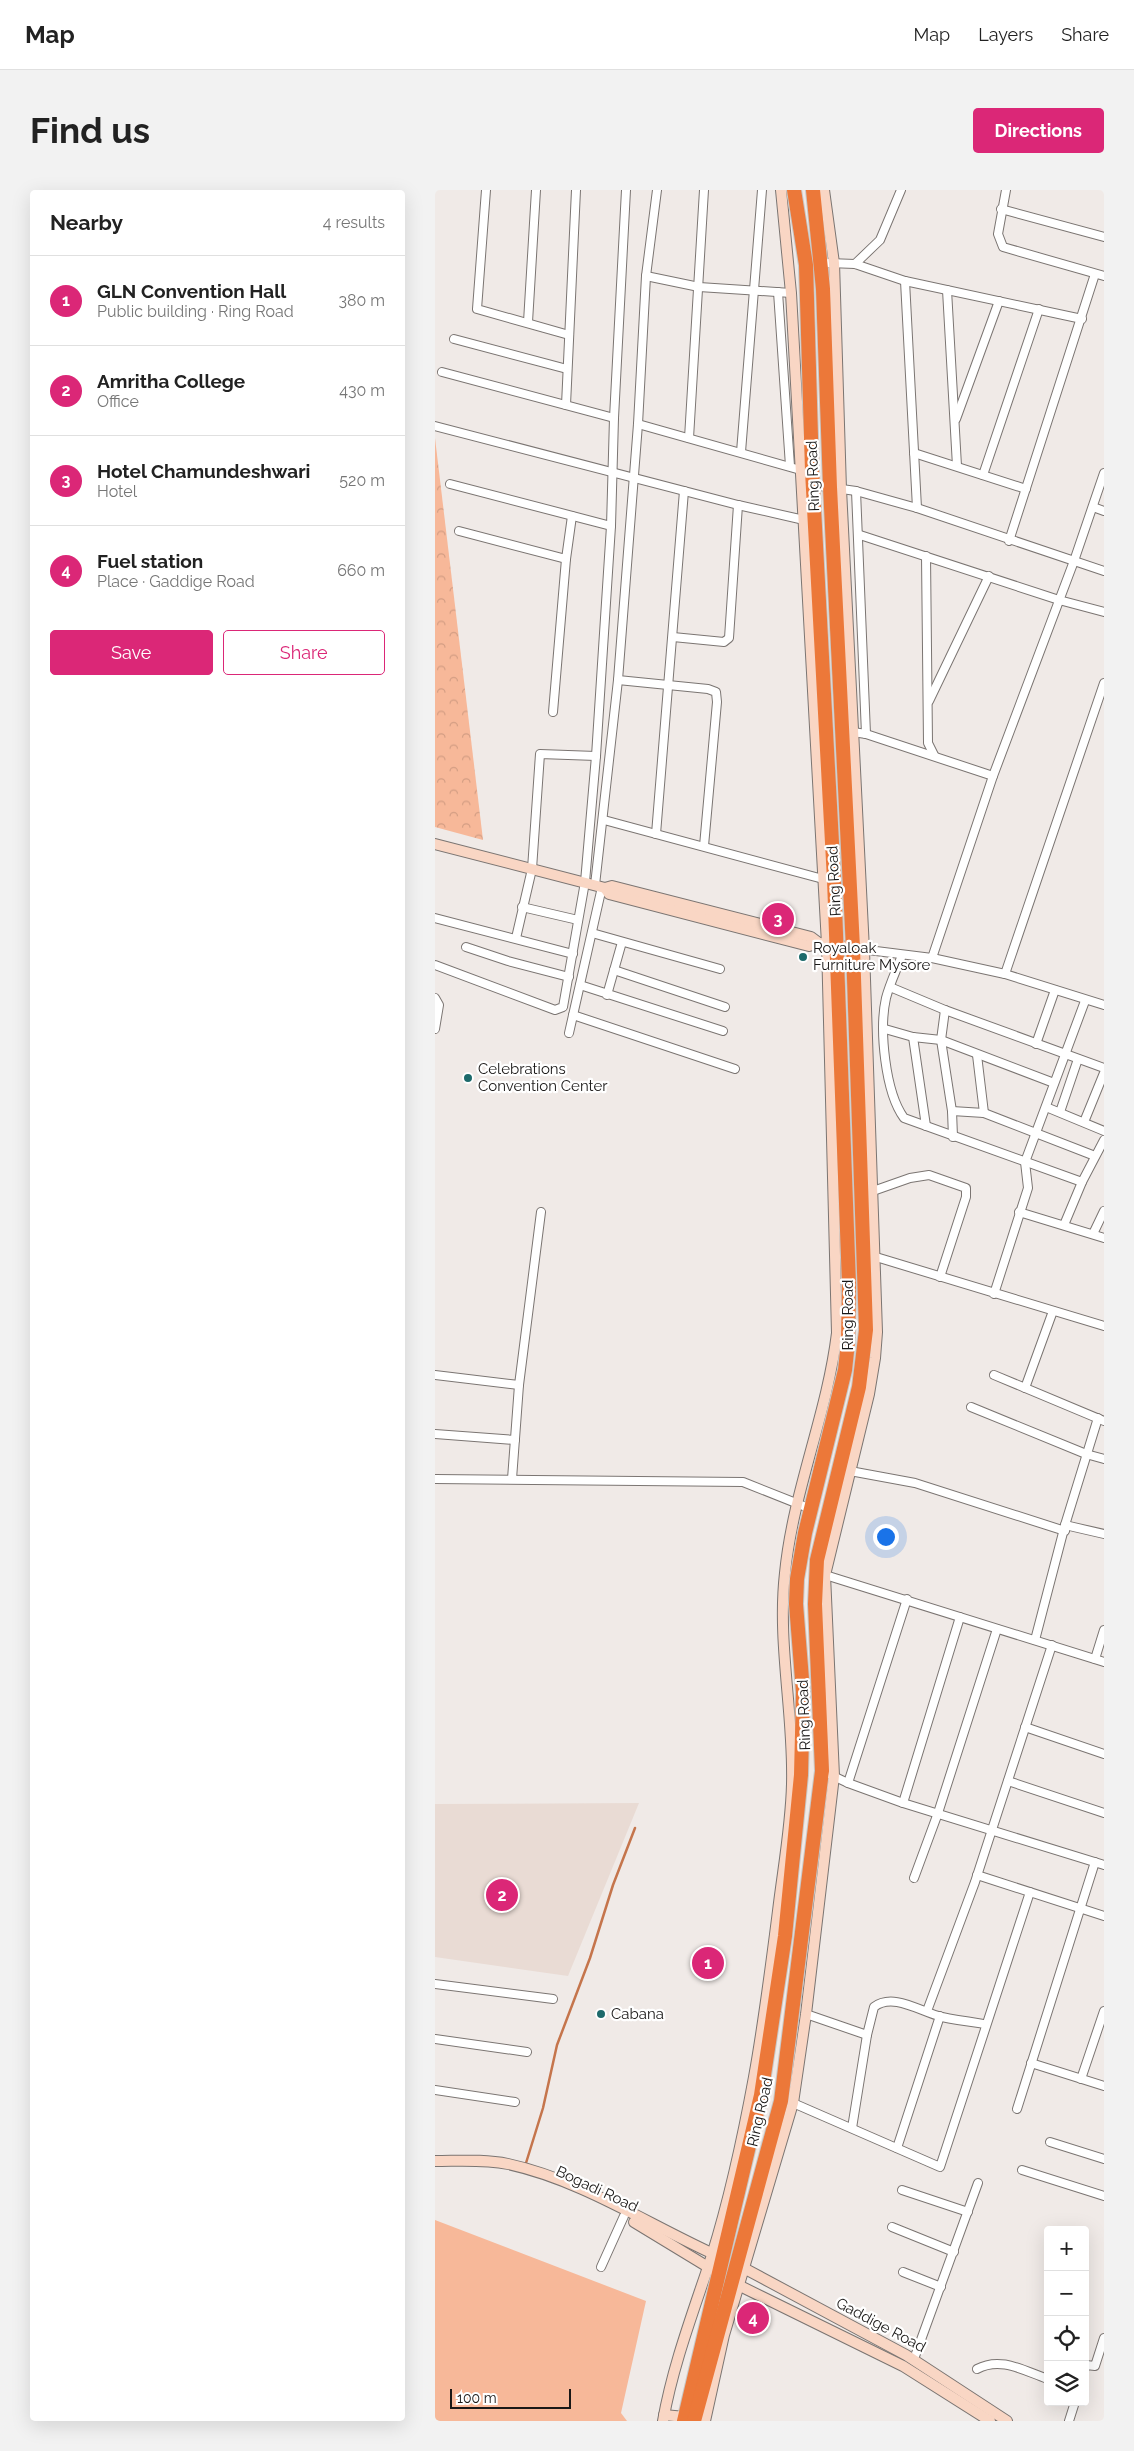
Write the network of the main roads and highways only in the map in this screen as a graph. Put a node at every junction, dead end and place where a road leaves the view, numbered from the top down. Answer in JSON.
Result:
{"nodes":[{"id":1,"x":794,"y":190,"type":"edge"},
{"id":2,"x":813,"y":190,"type":"edge"},
{"id":3,"x":687,"y":2420,"type":"edge"}],
"edges":[{"from":1,"to":3,"type":"highway","name":"Ring Road"},
{"from":2,"to":3,"type":"highway","name":"Ring Road"}]}
